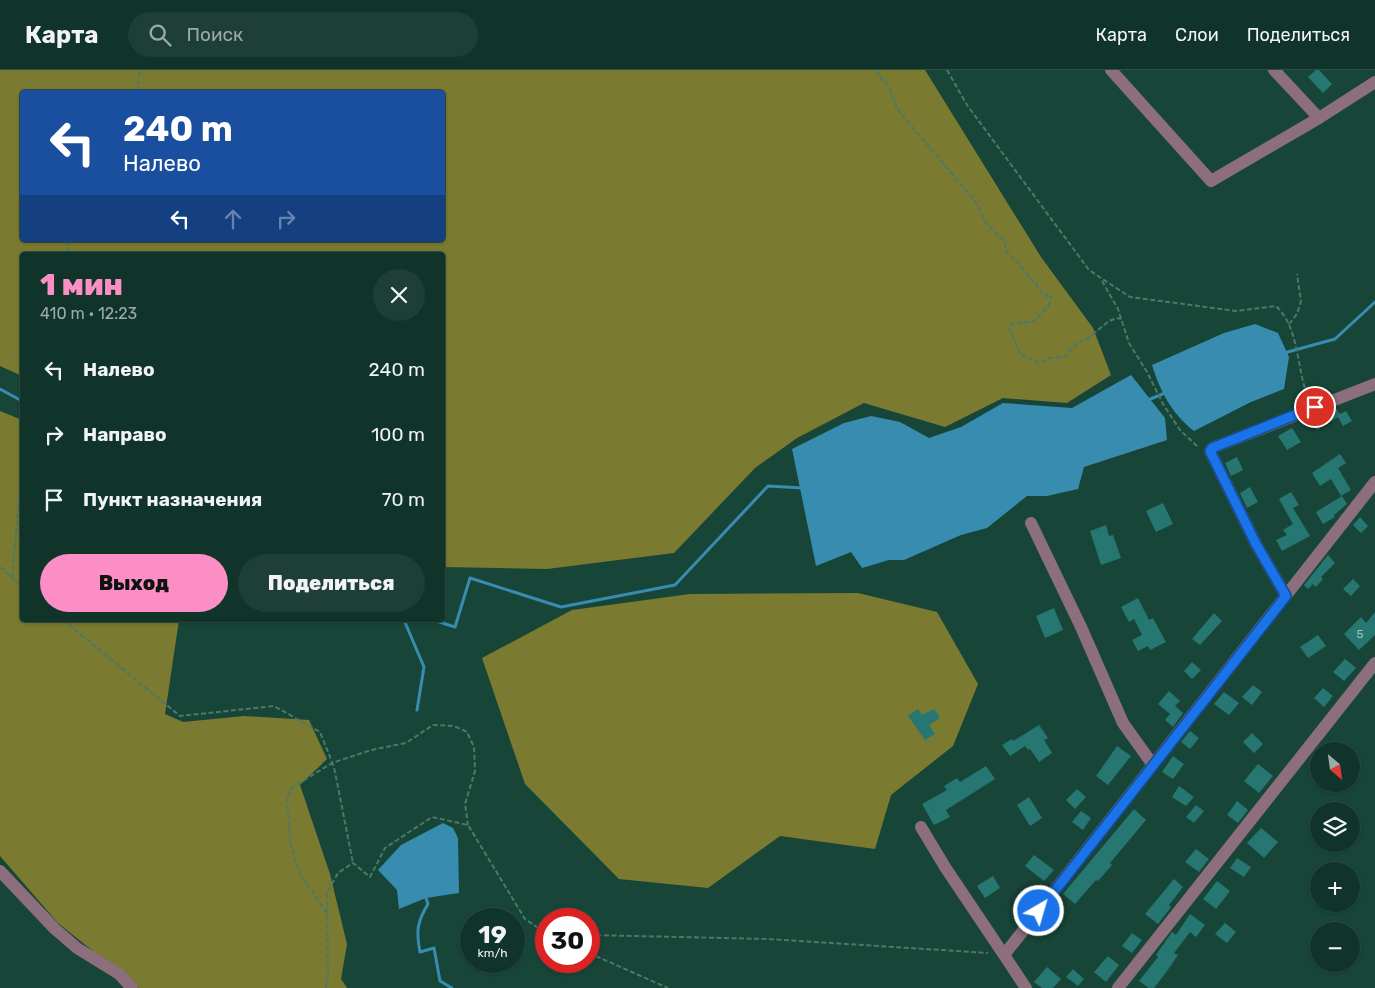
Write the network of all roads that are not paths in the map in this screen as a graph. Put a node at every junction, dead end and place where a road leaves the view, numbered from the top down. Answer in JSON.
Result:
{"nodes":[{"id":1,"x":1111,"y":70,"type":"edge"},
{"id":2,"x":1274,"y":70,"type":"edge"},
{"id":3,"x":1375,"y":82,"type":"edge"},
{"id":4,"x":1319,"y":118,"type":"junction"},
{"id":5,"x":1375,"y":384,"type":"edge"},
{"id":6,"x":1375,"y":482,"type":"edge"},
{"id":7,"x":1031,"y":522,"type":"dead end"},
{"id":8,"x":1286,"y":596,"type":"junction"},
{"id":9,"x":1375,"y":663,"type":"edge"},
{"id":10,"x":1153,"y":765,"type":"junction"},
{"id":11,"x":921,"y":827,"type":"dead end"},
{"id":12,"x":0,"y":871,"type":"edge"},
{"id":13,"x":1004,"y":954,"type":"junction"},
{"id":14,"x":132,"y":988,"type":"edge"},
{"id":15,"x":1026,"y":988,"type":"edge"},
{"id":16,"x":1118,"y":988,"type":"edge"}],
"edges":[{"from":1,"to":4,"type":"street"},
{"from":2,"to":4,"type":"street"},
{"from":3,"to":4,"type":"street"},
{"from":5,"to":8,"type":"street"},
{"from":6,"to":8,"type":"street"},
{"from":7,"to":10,"type":"street"},
{"from":8,"to":10,"type":"street"},
{"from":9,"to":16,"type":"street"},
{"from":10,"to":13,"type":"street"},
{"from":11,"to":13,"type":"street"},
{"from":12,"to":14,"type":"street"},
{"from":13,"to":15,"type":"street"}]}
